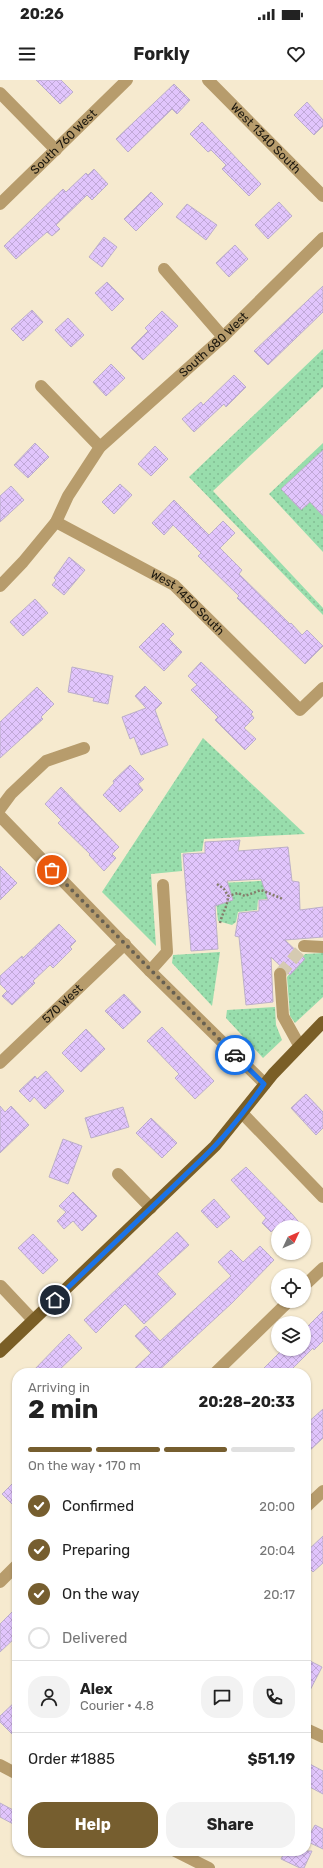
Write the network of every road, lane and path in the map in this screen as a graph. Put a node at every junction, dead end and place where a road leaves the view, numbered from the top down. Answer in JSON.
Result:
{"nodes":[{"id":1,"x":128,"y":80,"type":"edge"},
{"id":2,"x":208,"y":80,"type":"edge"},
{"id":3,"x":0,"y":93,"type":"edge"},
{"id":4,"x":56,"y":150,"type":"junction"},
{"id":5,"x":323,"y":196,"type":"edge"},
{"id":6,"x":0,"y":204,"type":"edge"},
{"id":7,"x":323,"y":238,"type":"edge"},
{"id":8,"x":164,"y":269,"type":"dead end"},
{"id":9,"x":223,"y":337,"type":"junction"},
{"id":10,"x":41,"y":386,"type":"dead end"},
{"id":11,"x":100,"y":448,"type":"junction"},
{"id":12,"x":56,"y":522,"type":"junction"},
{"id":13,"x":1,"y":584,"type":"edge"},
{"id":14,"x":323,"y":688,"type":"edge"},
{"id":15,"x":84,"y":748,"type":"dead end"},
{"id":16,"x":0,"y":809,"type":"edge"},
{"id":17,"x":0,"y":816,"type":"edge"},
{"id":18,"x":217,"y":884,"type":"dead end"},
{"id":19,"x":163,"y":885,"type":"dead end"},
{"id":20,"x":228,"y":896,"type":"junction"},
{"id":21,"x":283,"y":899,"type":"dead end"},
{"id":22,"x":220,"y":923,"type":"dead end"},
{"id":23,"x":125,"y":944,"type":"junction"},
{"id":24,"x":304,"y":946,"type":"dead end"},
{"id":25,"x":323,"y":947,"type":"edge"},
{"id":26,"x":150,"y":971,"type":"junction"},
{"id":27,"x":280,"y":974,"type":"tunnel mouth"},
{"id":28,"x":323,"y":1022,"type":"edge"},
{"id":29,"x":300,"y":1045,"type":"junction"},
{"id":30,"x":0,"y":1063,"type":"edge"},
{"id":31,"x":264,"y":1084,"type":"junction"},
{"id":32,"x":243,"y":1114,"type":"junction"},
{"id":33,"x":118,"y":1174,"type":"dead end"},
{"id":34,"x":323,"y":1197,"type":"edge"},
{"id":35,"x":151,"y":1208,"type":"junction"},
{"id":36,"x":323,"y":1268,"type":"edge"},
{"id":37,"x":311,"y":1279,"type":"edge"},
{"id":38,"x":1,"y":1286,"type":"edge"},
{"id":39,"x":282,"y":1308,"type":"edge"},
{"id":40,"x":33,"y":1320,"type":"junction"},
{"id":41,"x":0,"y":1352,"type":"edge"},
{"id":42,"x":220,"y":1368,"type":"edge"},
{"id":43,"x":323,"y":1491,"type":"edge"},
{"id":44,"x":311,"y":1502,"type":"edge"},
{"id":45,"x":12,"y":1570,"type":"edge"},
{"id":46,"x":0,"y":1582,"type":"edge"},
{"id":47,"x":311,"y":1731,"type":"edge"},
{"id":48,"x":323,"y":1737,"type":"edge"},
{"id":49,"x":0,"y":1765,"type":"edge"},
{"id":50,"x":12,"y":1771,"type":"edge"},
{"id":51,"x":184,"y":1856,"type":"edge"},
{"id":52,"x":209,"y":1868,"type":"edge"}],
"edges":[{"from":1,"to":4,"type":"street","name":"South 760 West"},
{"from":2,"to":5,"type":"street","name":"West 1340 South"},
{"from":3,"to":4,"type":"street"},
{"from":4,"to":6,"type":"street","name":"South 760 West"},
{"from":7,"to":9,"type":"street","name":"South 680 West"},
{"from":8,"to":9,"type":"street"},
{"from":9,"to":11,"type":"street","name":"South 680 West"},
{"from":10,"to":11,"type":"street"},
{"from":11,"to":12,"type":"street","name":"South 680 West"},
{"from":12,"to":13,"type":"street"},
{"from":12,"to":14,"type":"street","name":"West 1450 South"},
{"from":15,"to":16,"type":"street"},
{"from":17,"to":23,"type":"street"},
{"from":18,"to":20,"type":"path"},
{"from":19,"to":26,"type":"street"},
{"from":20,"to":21,"type":"path"},
{"from":20,"to":22,"type":"path"},
{"from":23,"to":26,"type":"street"},
{"from":23,"to":30,"type":"street","name":"570 West"},
{"from":24,"to":25,"type":"street"},
{"from":26,"to":31,"type":"street"},
{"from":27,"to":29,"type":"street"},
{"from":28,"to":29,"type":"main road"},
{"from":29,"to":31,"type":"main road"},
{"from":31,"to":32,"type":"main road"},
{"from":32,"to":34,"type":"street"},
{"from":32,"to":35,"type":"main road"},
{"from":33,"to":35,"type":"street"},
{"from":35,"to":40,"type":"main road"},
{"from":36,"to":37,"type":"street"},
{"from":38,"to":40,"type":"street"},
{"from":39,"to":42,"type":"street"},
{"from":40,"to":41,"type":"main road"},
{"from":43,"to":44,"type":"street"},
{"from":45,"to":46,"type":"street"},
{"from":47,"to":48,"type":"street"},
{"from":49,"to":50,"type":"street"},
{"from":51,"to":52,"type":"street"}]}
